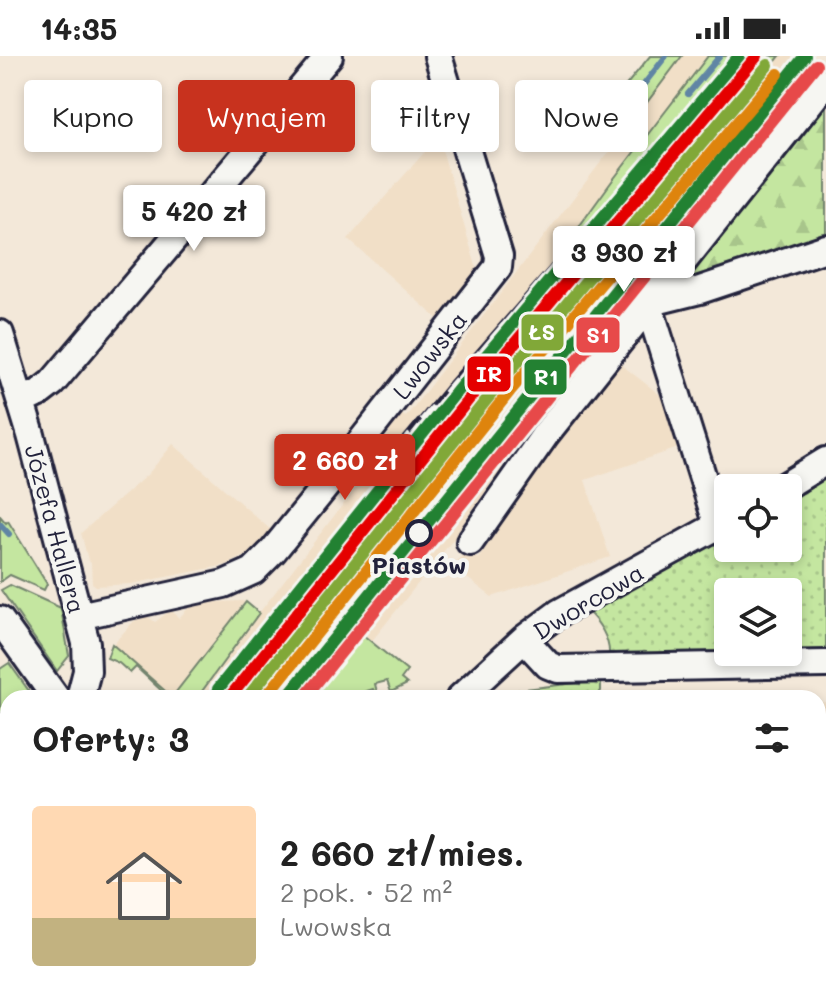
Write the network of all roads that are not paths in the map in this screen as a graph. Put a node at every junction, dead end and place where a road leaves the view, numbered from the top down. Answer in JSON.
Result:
{"nodes":[{"id":1,"x":329,"y":56,"type":"edge"},
{"id":2,"x":438,"y":56,"type":"edge"},
{"id":3,"x":826,"y":82,"type":"edge"},
{"id":4,"x":826,"y":248,"type":"edge"},
{"id":5,"x":648,"y":303,"type":"junction"},
{"id":6,"x":0,"y":334,"type":"edge"},
{"id":7,"x":22,"y":401,"type":"junction"},
{"id":8,"x":826,"y":461,"type":"edge"},
{"id":9,"x":802,"y":476,"type":"edge"},
{"id":10,"x":714,"y":497,"type":"edge"},
{"id":11,"x":714,"y":528,"type":"edge"},
{"id":12,"x":470,"y":542,"type":"dead end"},
{"id":13,"x":79,"y":616,"type":"junction"},
{"id":14,"x":0,"y":620,"type":"edge"},
{"id":15,"x":524,"y":639,"type":"junction"},
{"id":16,"x":826,"y":664,"type":"edge"},
{"id":17,"x":83,"y":688,"type":"edge"},
{"id":18,"x":50,"y":690,"type":"edge"},
{"id":19,"x":469,"y":690,"type":"edge"}],
"edges":[{"from":1,"to":7,"type":"street"},
{"from":2,"to":13,"type":"street","name":"Lwowska"},
{"from":3,"to":5,"type":"street"},
{"from":4,"to":5,"type":"street"},
{"from":5,"to":10,"type":"street"},
{"from":5,"to":12,"type":"street"},
{"from":6,"to":7,"type":"street","name":"Józefa Hallera"},
{"from":7,"to":13,"type":"street","name":"Józefa Hallera"},
{"from":8,"to":9,"type":"street"},
{"from":11,"to":15,"type":"street","name":"Dworcowa"},
{"from":13,"to":17,"type":"street","name":"Józefa Hallera"},
{"from":14,"to":18,"type":"street"},
{"from":15,"to":16,"type":"street"},
{"from":15,"to":19,"type":"street","name":"Dworcowa"}]}
